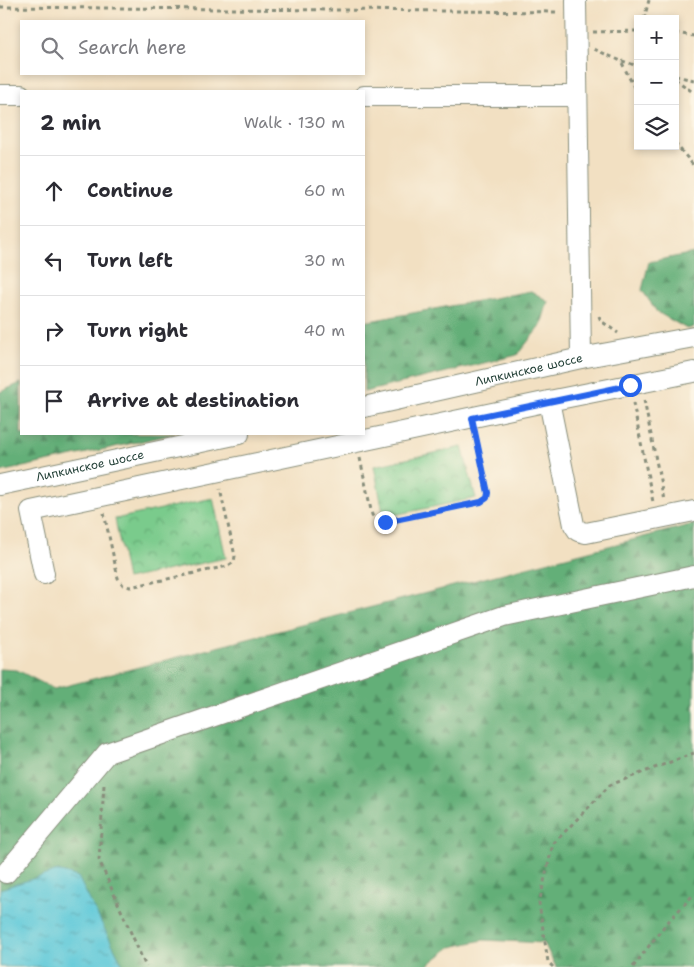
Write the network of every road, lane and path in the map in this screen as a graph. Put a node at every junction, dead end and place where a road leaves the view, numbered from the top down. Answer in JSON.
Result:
{"nodes":[{"id":1,"x":649,"y":0,"type":"edge"},
{"id":2,"x":572,"y":6,"type":"edge"},
{"id":3,"x":0,"y":7,"type":"edge"},
{"id":4,"x":645,"y":15,"type":"edge"},
{"id":5,"x":634,"y":30,"type":"edge"},
{"id":6,"x":585,"y":32,"type":"junction"},
{"id":7,"x":679,"y":34,"type":"edge"},
{"id":8,"x":694,"y":36,"type":"edge"},
{"id":9,"x":594,"y":48,"type":"dead end"},
{"id":10,"x":621,"y":61,"type":"junction"},
{"id":11,"x":634,"y":65,"type":"edge"},
{"id":12,"x":679,"y":78,"type":"edge"},
{"id":13,"x":694,"y":80,"type":"edge"},
{"id":14,"x":679,"y":81,"type":"edge"},
{"id":15,"x":634,"y":88,"type":"edge"},
{"id":16,"x":694,"y":93,"type":"edge"},
{"id":17,"x":0,"y":95,"type":"edge"},
{"id":18,"x":20,"y":95,"type":"edge"},
{"id":19,"x":365,"y":96,"type":"edge"},
{"id":20,"x":576,"y":96,"type":"junction"},
{"id":21,"x":679,"y":147,"type":"edge"},
{"id":22,"x":694,"y":166,"type":"edge"},
{"id":23,"x":694,"y":337,"type":"edge"},
{"id":24,"x":581,"y":358,"type":"junction"},
{"id":25,"x":694,"y":372,"type":"edge"},
{"id":26,"x":635,"y":384,"type":"junction"},
{"id":27,"x":549,"y":401,"type":"junction"},
{"id":28,"x":365,"y":407,"type":"edge"},
{"id":29,"x":472,"y":418,"type":"junction"},
{"id":30,"x":234,"y":435,"type":"edge"},
{"id":31,"x":357,"y":442,"type":"junction"},
{"id":32,"x":217,"y":472,"type":"junction"},
{"id":33,"x":24,"y":480,"type":"junction"},
{"id":34,"x":0,"y":485,"type":"edge"},
{"id":35,"x":100,"y":496,"type":"junction"},
{"id":36,"x":31,"y":511,"type":"junction"},
{"id":37,"x":694,"y":511,"type":"edge"},
{"id":38,"x":662,"y":517,"type":"junction"},
{"id":39,"x":44,"y":574,"type":"dead end"},
{"id":40,"x":694,"y":576,"type":"edge"},
{"id":41,"x":694,"y":752,"type":"edge"},
{"id":42,"x":105,"y":782,"type":"dead end"},
{"id":43,"x":6,"y":873,"type":"dead end"},
{"id":44,"x":694,"y":894,"type":"edge"},
{"id":45,"x":146,"y":967,"type":"edge"},
{"id":46,"x":553,"y":967,"type":"edge"},
{"id":47,"x":634,"y":967,"type":"edge"}],
"edges":[{"from":1,"to":4,"type":"path"},
{"from":2,"to":3,"type":"path"},
{"from":2,"to":6,"type":"street"},
{"from":5,"to":6,"type":"path"},
{"from":6,"to":20,"type":"street"},
{"from":7,"to":8,"type":"path"},
{"from":9,"to":10,"type":"path"},
{"from":10,"to":11,"type":"path"},
{"from":10,"to":15,"type":"path"},
{"from":12,"to":13,"type":"path"},
{"from":14,"to":16,"type":"path"},
{"from":17,"to":18,"type":"street"},
{"from":19,"to":20,"type":"street"},
{"from":20,"to":24,"type":"street"},
{"from":21,"to":22,"type":"path"},
{"from":23,"to":24,"type":"street","name":"Липкинское шоссе"},
{"from":24,"to":28,"type":"street","name":"Липкинское шоссе"},
{"from":25,"to":26,"type":"street"},
{"from":26,"to":27,"type":"street"},
{"from":26,"to":38,"type":"path"},
{"from":26,"to":38,"type":"path"},
{"from":27,"to":29,"type":"street"},
{"from":27,"to":38,"type":"street"},
{"from":29,"to":31,"type":"street"},
{"from":29,"to":31,"type":"path"},
{"from":30,"to":33,"type":"street","name":"Липкинское шоссе"},
{"from":31,"to":32,"type":"street"},
{"from":32,"to":35,"type":"street"},
{"from":32,"to":35,"type":"path"},
{"from":33,"to":34,"type":"street","name":"Липкинское шоссе"},
{"from":33,"to":36,"type":"street"},
{"from":35,"to":36,"type":"street"},
{"from":36,"to":39,"type":"street"},
{"from":37,"to":38,"type":"street"},
{"from":40,"to":43,"type":"street"},
{"from":41,"to":46,"type":"path"},
{"from":42,"to":45,"type":"path"},
{"from":44,"to":47,"type":"path"}]}
